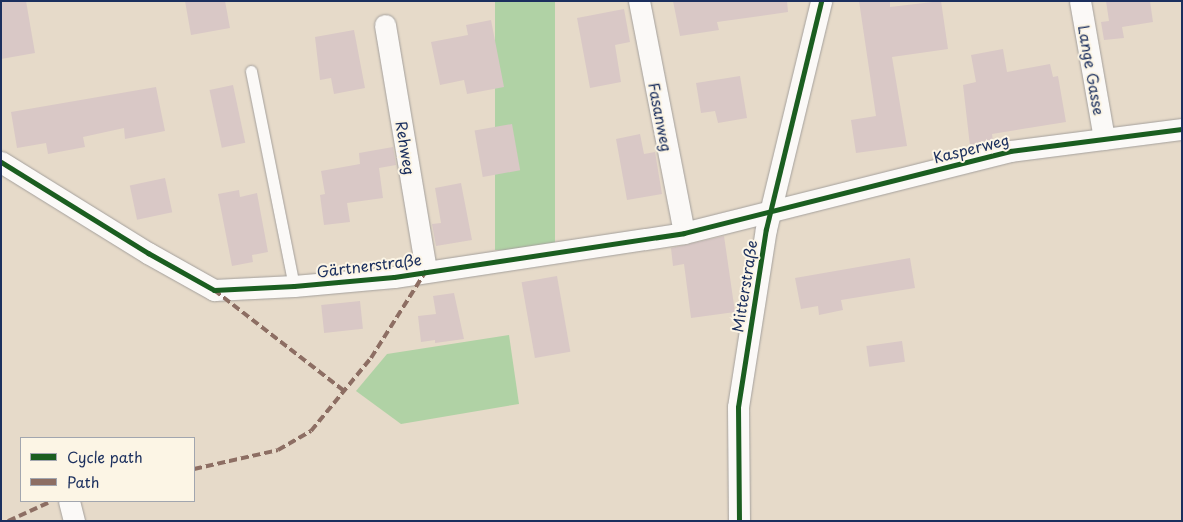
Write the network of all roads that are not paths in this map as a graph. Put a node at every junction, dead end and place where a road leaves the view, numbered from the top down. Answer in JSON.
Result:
{"nodes":[{"id":1,"x":639,"y":1,"type":"edge"},
{"id":2,"x":821,"y":1,"type":"edge"},
{"id":3,"x":1080,"y":1,"type":"edge"},
{"id":4,"x":385,"y":25,"type":"dead end"},
{"id":5,"x":251,"y":70,"type":"dead end"},
{"id":6,"x":1182,"y":129,"type":"edge"},
{"id":7,"x":1104,"y":139,"type":"junction"},
{"id":8,"x":1,"y":162,"type":"edge"},
{"id":9,"x":770,"y":212,"type":"junction"},
{"id":10,"x":684,"y":233,"type":"junction"},
{"id":11,"x":426,"y":271,"type":"junction"},
{"id":12,"x":294,"y":286,"type":"junction"},
{"id":13,"x":69,"y":502,"type":"edge"},
{"id":14,"x":74,"y":521,"type":"edge"},
{"id":15,"x":739,"y":521,"type":"edge"}],
"edges":[{"from":1,"to":10,"type":"street","name":"Fasanweg"},
{"from":2,"to":9,"type":"street","name":"Mitterstraße"},
{"from":3,"to":7,"type":"street","name":"Lange Gasse"},
{"from":4,"to":11,"type":"street","name":"Rehweg"},
{"from":5,"to":12,"type":"lane"},
{"from":6,"to":7,"type":"street","name":"Kasperweg"},
{"from":7,"to":9,"type":"street","name":"Kasperweg"},
{"from":8,"to":12,"type":"street","name":"Gärtnerstraße"},
{"from":9,"to":10,"type":"street","name":"Gärtnerstraße"},
{"from":9,"to":15,"type":"street","name":"Mitterstraße"},
{"from":10,"to":11,"type":"street","name":"Gärtnerstraße"},
{"from":11,"to":12,"type":"street","name":"Gärtnerstraße"},
{"from":13,"to":14,"type":"street"}]}
